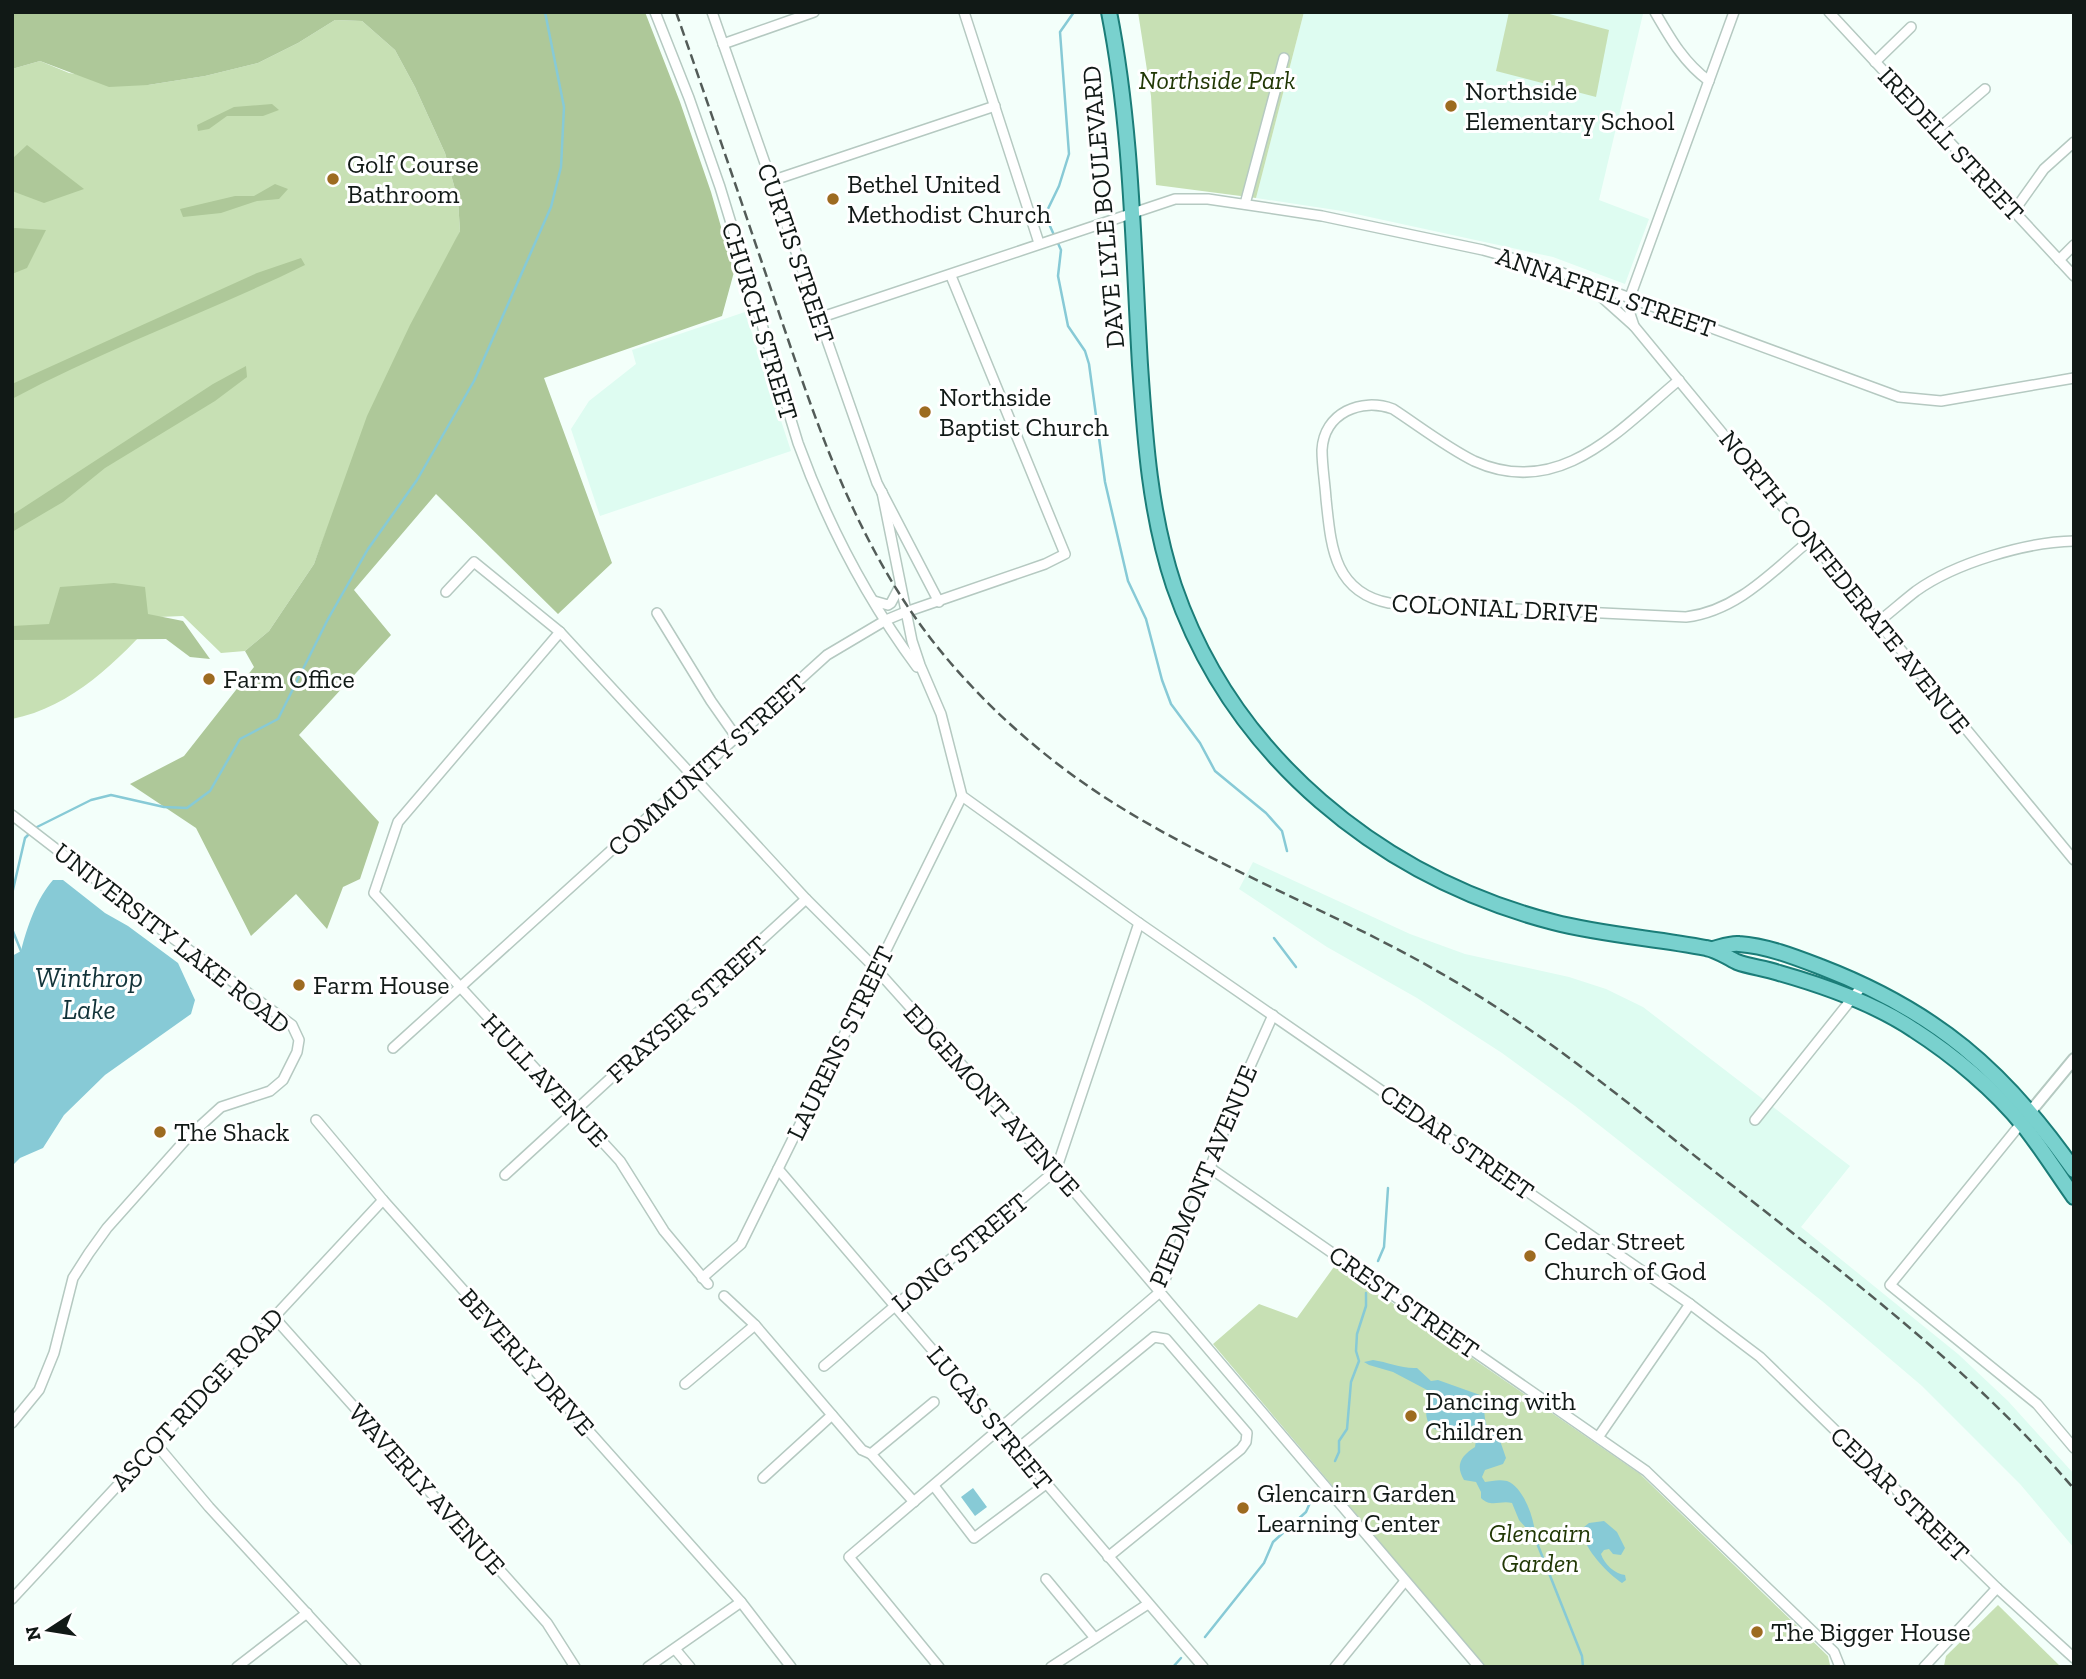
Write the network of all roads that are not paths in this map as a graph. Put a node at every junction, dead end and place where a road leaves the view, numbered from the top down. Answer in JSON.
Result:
{"nodes":[{"id":1,"x":655,"y":12,"type":"edge"},
{"id":2,"x":712,"y":12,"type":"edge"},
{"id":3,"x":814,"y":12,"type":"edge"},
{"id":4,"x":964,"y":12,"type":"edge"},
{"id":5,"x":1109,"y":12,"type":"edge"},
{"id":6,"x":1655,"y":12,"type":"edge"},
{"id":7,"x":1734,"y":12,"type":"edge"},
{"id":8,"x":1829,"y":12,"type":"edge"},
{"id":9,"x":1912,"y":27,"type":"dead end"},
{"id":10,"x":723,"y":44,"type":"junction"},
{"id":11,"x":1284,"y":58,"type":"dead end"},
{"id":12,"x":1875,"y":62,"type":"junction"},
{"id":13,"x":1709,"y":81,"type":"junction"},
{"id":14,"x":1985,"y":89,"type":"dead end"},
{"id":15,"x":995,"y":106,"type":"junction"},
{"id":16,"x":1938,"y":129,"type":"junction"},
{"id":17,"x":2074,"y":142,"type":"edge"},
{"id":18,"x":771,"y":181,"type":"junction"},
{"id":19,"x":1245,"y":204,"type":"junction"},
{"id":20,"x":2014,"y":211,"type":"junction"},
{"id":21,"x":1132,"y":212,"type":"junction"},
{"id":22,"x":1039,"y":243,"type":"junction"},
{"id":23,"x":2074,"y":245,"type":"edge"},
{"id":24,"x":2059,"y":260,"type":"junction"},
{"id":25,"x":951,"y":276,"type":"junction"},
{"id":26,"x":2074,"y":276,"type":"edge"},
{"id":27,"x":1583,"y":280,"type":"junction"},
{"id":28,"x":1630,"y":298,"type":"junction"},
{"id":29,"x":819,"y":318,"type":"junction"},
{"id":30,"x":1634,"y":326,"type":"junction"},
{"id":31,"x":2074,"y":378,"type":"edge"},
{"id":32,"x":1679,"y":380,"type":"junction"},
{"id":33,"x":882,"y":492,"type":"junction"},
{"id":34,"x":1810,"y":540,"type":"junction"},
{"id":35,"x":2074,"y":541,"type":"edge"},
{"id":36,"x":901,"y":587,"type":"junction"},
{"id":37,"x":446,"y":592,"type":"dead end"},
{"id":38,"x":874,"y":601,"type":"junction"},
{"id":39,"x":939,"y":602,"type":"junction"},
{"id":40,"x":906,"y":612,"type":"junction"},
{"id":41,"x":657,"y":613,"type":"dead end"},
{"id":42,"x":886,"y":620,"type":"junction"},
{"id":43,"x":1878,"y":622,"type":"junction"},
{"id":44,"x":560,"y":632,"type":"junction"},
{"id":45,"x":912,"y":641,"type":"junction"},
{"id":46,"x":925,"y":678,"type":"junction"},
{"id":47,"x":737,"y":738,"type":"junction"},
{"id":48,"x":694,"y":777,"type":"junction"},
{"id":49,"x":962,"y":796,"type":"junction"},
{"id":50,"x":12,"y":815,"type":"edge"},
{"id":51,"x":2074,"y":860,"type":"edge"},
{"id":52,"x":806,"y":899,"type":"junction"},
{"id":53,"x":1139,"y":923,"type":"junction"},
{"id":54,"x":1713,"y":949,"type":"junction"},
{"id":55,"x":876,"y":969,"type":"junction"},
{"id":56,"x":1862,"y":986,"type":"junction"},
{"id":57,"x":460,"y":987,"type":"junction"},
{"id":58,"x":1852,"y":999,"type":"junction"},
{"id":59,"x":1273,"y":1015,"type":"junction"},
{"id":60,"x":393,"y":1048,"type":"dead end"},
{"id":61,"x":2074,"y":1059,"type":"edge"},
{"id":62,"x":573,"y":1112,"type":"junction"},
{"id":63,"x":2026,"y":1117,"type":"junction"},
{"id":64,"x":316,"y":1120,"type":"dead end"},
{"id":65,"x":1755,"y":1120,"type":"dead end"},
{"id":66,"x":1210,"y":1168,"type":"junction"},
{"id":67,"x":778,"y":1169,"type":"junction"},
{"id":68,"x":1056,"y":1170,"type":"junction"},
{"id":69,"x":2074,"y":1170,"type":"edge"},
{"id":70,"x":505,"y":1175,"type":"dead end"},
{"id":71,"x":2074,"y":1197,"type":"edge"},
{"id":72,"x":383,"y":1200,"type":"junction"},
{"id":73,"x":705,"y":1281,"type":"joint"},
{"id":74,"x":1160,"y":1292,"type":"junction"},
{"id":75,"x":724,"y":1296,"type":"dead end"},
{"id":76,"x":1690,"y":1304,"type":"junction"},
{"id":77,"x":897,"y":1306,"type":"junction"},
{"id":78,"x":273,"y":1316,"type":"junction"},
{"id":79,"x":755,"y":1325,"type":"junction"},
{"id":80,"x":824,"y":1366,"type":"dead end"},
{"id":81,"x":685,"y":1384,"type":"dead end"},
{"id":82,"x":934,"y":1402,"type":"dead end"},
{"id":83,"x":832,"y":1415,"type":"junction"},
{"id":84,"x":12,"y":1423,"type":"edge"},
{"id":85,"x":999,"y":1430,"type":"junction"},
{"id":86,"x":1599,"y":1437,"type":"junction"},
{"id":87,"x":156,"y":1444,"type":"junction"},
{"id":88,"x":2074,"y":1448,"type":"edge"},
{"id":89,"x":1016,"y":1450,"type":"junction"},
{"id":90,"x":871,"y":1454,"type":"junction"},
{"id":91,"x":763,"y":1478,"type":"dead end"},
{"id":92,"x":1046,"y":1484,"type":"junction"},
{"id":93,"x":931,"y":1489,"type":"junction"},
{"id":94,"x":914,"y":1502,"type":"junction"},
{"id":95,"x":1108,"y":1557,"type":"junction"},
{"id":96,"x":1046,"y":1579,"type":"dead end"},
{"id":97,"x":1405,"y":1581,"type":"junction"},
{"id":98,"x":1997,"y":1588,"type":"junction"},
{"id":99,"x":12,"y":1599,"type":"edge"},
{"id":100,"x":741,"y":1602,"type":"junction"},
{"id":101,"x":1149,"y":1604,"type":"junction"},
{"id":102,"x":307,"y":1613,"type":"junction"},
{"id":103,"x":1094,"y":1637,"type":"junction"},
{"id":104,"x":676,"y":1648,"type":"junction"},
{"id":105,"x":2074,"y":1658,"type":"edge"},
{"id":106,"x":237,"y":1667,"type":"edge"},
{"id":107,"x":356,"y":1667,"type":"edge"},
{"id":108,"x":575,"y":1667,"type":"edge"},
{"id":109,"x":648,"y":1667,"type":"edge"},
{"id":110,"x":690,"y":1667,"type":"edge"},
{"id":111,"x":791,"y":1667,"type":"edge"},
{"id":112,"x":939,"y":1667,"type":"edge"},
{"id":113,"x":1051,"y":1667,"type":"edge"},
{"id":114,"x":1203,"y":1667,"type":"edge"},
{"id":115,"x":1335,"y":1667,"type":"edge"},
{"id":116,"x":1479,"y":1667,"type":"edge"},
{"id":117,"x":1840,"y":1667,"type":"edge"},
{"id":118,"x":1924,"y":1667,"type":"edge"}],
"edges":[{"from":1,"to":38,"type":"street","name":"CHURCH STREET"},
{"from":2,"to":10,"type":"street","name":"CURTIS STREET"},
{"from":3,"to":10,"type":"street"},
{"from":4,"to":15,"type":"street"},
{"from":5,"to":21,"type":"main road","name":"DAVE LYLE BOULEVARD"},
{"from":6,"to":13,"type":"street"},
{"from":7,"to":13,"type":"street"},
{"from":8,"to":12,"type":"street","name":"IREDELL STREET"},
{"from":9,"to":12,"type":"street"},
{"from":10,"to":18,"type":"street","name":"CURTIS STREET"},
{"from":11,"to":19,"type":"street"},
{"from":12,"to":16,"type":"street","name":"IREDELL STREET"},
{"from":13,"to":28,"type":"street"},
{"from":14,"to":16,"type":"street"},
{"from":15,"to":18,"type":"street"},
{"from":15,"to":22,"type":"street"},
{"from":16,"to":20,"type":"street","name":"IREDELL STREET"},
{"from":17,"to":20,"type":"street"},
{"from":18,"to":29,"type":"street","name":"CURTIS STREET"},
{"from":19,"to":21,"type":"street","name":"ANNAFREL STREET"},
{"from":19,"to":27,"type":"street","name":"ANNAFREL STREET"},
{"from":20,"to":24,"type":"street","name":"IREDELL STREET"},
{"from":21,"to":22,"type":"street","name":"ANNAFREL STREET"},
{"from":21,"to":54,"type":"main road","name":"DAVE LYLE BOULEVARD"},
{"from":22,"to":25,"type":"street","name":"ANNAFREL STREET"},
{"from":23,"to":24,"type":"street"},
{"from":24,"to":26,"type":"street","name":"IREDELL STREET"},
{"from":25,"to":29,"type":"street","name":"ANNAFREL STREET"},
{"from":25,"to":39,"type":"street","name":"COMMUNITY STREET"},
{"from":27,"to":28,"type":"street","name":"ANNAFREL STREET"},
{"from":27,"to":30,"type":"street","name":"NORTH CONFEDERATE AVENUE"},
{"from":28,"to":30,"type":"street"},
{"from":28,"to":31,"type":"street","name":"ANNAFREL STREET"},
{"from":29,"to":33,"type":"street","name":"CURTIS STREET"},
{"from":30,"to":32,"type":"street","name":"NORTH CONFEDERATE AVENUE"},
{"from":32,"to":34,"type":"street","name":"NORTH CONFEDERATE AVENUE"},
{"from":32,"to":34,"type":"street","name":"COLONIAL DRIVE"},
{"from":33,"to":36,"type":"street","name":"CURTIS STREET"},
{"from":33,"to":39,"type":"street","name":"CURTIS STREET"},
{"from":34,"to":43,"type":"street","name":"NORTH CONFEDERATE AVENUE"},
{"from":35,"to":43,"type":"street"},
{"from":36,"to":38,"type":"street"},
{"from":36,"to":40,"type":"street","name":"CURTIS STREET"},
{"from":36,"to":42,"type":"street"},
{"from":37,"to":44,"type":"street","name":"EDGEMONT AVENUE"},
{"from":38,"to":42,"type":"street","name":"CHURCH STREET"},
{"from":39,"to":40,"type":"street","name":"COMMUNITY STREET"},
{"from":40,"to":42,"type":"street","name":"COMMUNITY STREET"},
{"from":40,"to":45,"type":"street","name":"CURTIS STREET"},
{"from":41,"to":47,"type":"street"},
{"from":42,"to":45,"type":"street"},
{"from":42,"to":46,"type":"street","name":"CHURCH STREET"},
{"from":42,"to":47,"type":"street","name":"COMMUNITY STREET"},
{"from":43,"to":51,"type":"street","name":"NORTH CONFEDERATE AVENUE"},
{"from":44,"to":48,"type":"street","name":"EDGEMONT AVENUE"},
{"from":44,"to":57,"type":"street","name":"HULL AVENUE"},
{"from":45,"to":46,"type":"street","name":"CURTIS STREET"},
{"from":46,"to":49,"type":"street","name":"CURTIS STREET"},
{"from":47,"to":48,"type":"street","name":"COMMUNITY STREET"},
{"from":48,"to":52,"type":"street","name":"EDGEMONT AVENUE"},
{"from":48,"to":57,"type":"street","name":"COMMUNITY STREET"},
{"from":49,"to":53,"type":"street","name":"CEDAR STREET"},
{"from":49,"to":55,"type":"street","name":"LAURENS STREET"},
{"from":50,"to":84,"type":"street","name":"UNIVERSITY LAKE ROAD"},
{"from":52,"to":55,"type":"street","name":"EDGEMONT AVENUE"},
{"from":52,"to":62,"type":"street","name":"FRAYSER STREET"},
{"from":53,"to":59,"type":"street","name":"CEDAR STREET"},
{"from":53,"to":68,"type":"street"},
{"from":54,"to":56,"type":"main road","name":"DAVE LYLE BOULEVARD"},
{"from":54,"to":58,"type":"main road","name":"DAVE LYLE BOULEVARD"},
{"from":55,"to":67,"type":"street","name":"LAURENS STREET"},
{"from":55,"to":68,"type":"street","name":"EDGEMONT AVENUE"},
{"from":56,"to":58,"type":"street"},
{"from":56,"to":63,"type":"main road","name":"DAVE LYLE BOULEVARD"},
{"from":57,"to":60,"type":"street","name":"COMMUNITY STREET"},
{"from":57,"to":62,"type":"street","name":"HULL AVENUE"},
{"from":58,"to":63,"type":"main road","name":"DAVE LYLE BOULEVARD"},
{"from":58,"to":65,"type":"street"},
{"from":59,"to":66,"type":"street","name":"PIEDMONT AVENUE"},
{"from":59,"to":76,"type":"street","name":"CEDAR STREET"},
{"from":61,"to":63,"type":"street"},
{"from":62,"to":70,"type":"street","name":"FRAYSER STREET"},
{"from":62,"to":73,"type":"street","name":"HULL AVENUE"},
{"from":63,"to":69,"type":"main road","name":"DAVE LYLE BOULEVARD"},
{"from":63,"to":71,"type":"main road","name":"DAVE LYLE BOULEVARD"},
{"from":63,"to":88,"type":"street"},
{"from":64,"to":72,"type":"street","name":"BEVERLY DRIVE"},
{"from":66,"to":74,"type":"street","name":"PIEDMONT AVENUE"},
{"from":66,"to":86,"type":"street","name":"CREST STREET"},
{"from":67,"to":73,"type":"street","name":"LAURENS STREET"},
{"from":67,"to":77,"type":"street","name":"LUCAS STREET"},
{"from":68,"to":74,"type":"street","name":"EDGEMONT AVENUE"},
{"from":68,"to":77,"type":"street","name":"LONG STREET"},
{"from":72,"to":78,"type":"street","name":"ASCOT RIDGE ROAD"},
{"from":72,"to":100,"type":"street","name":"BEVERLY DRIVE"},
{"from":74,"to":85,"type":"street","name":"PIEDMONT AVENUE"},
{"from":74,"to":97,"type":"street","name":"EDGEMONT AVENUE"},
{"from":75,"to":79,"type":"street"},
{"from":76,"to":86,"type":"street"},
{"from":76,"to":98,"type":"street","name":"CEDAR STREET"},
{"from":77,"to":80,"type":"street","name":"LONG STREET"},
{"from":77,"to":85,"type":"street","name":"LUCAS STREET"},
{"from":78,"to":87,"type":"street","name":"ASCOT RIDGE ROAD"},
{"from":78,"to":108,"type":"street","name":"WAVERLY AVENUE"},
{"from":79,"to":81,"type":"street"},
{"from":79,"to":83,"type":"street"},
{"from":82,"to":90,"type":"street"},
{"from":83,"to":90,"type":"street"},
{"from":83,"to":91,"type":"street"},
{"from":85,"to":89,"type":"street","name":"LUCAS STREET"},
{"from":85,"to":93,"type":"street","name":"PIEDMONT AVENUE"},
{"from":86,"to":117,"type":"street","name":"CREST STREET"},
{"from":87,"to":99,"type":"street","name":"ASCOT RIDGE ROAD"},
{"from":87,"to":102,"type":"street"},
{"from":89,"to":92,"type":"street","name":"LUCAS STREET"},
{"from":89,"to":95,"type":"street"},
{"from":90,"to":94,"type":"street"},
{"from":92,"to":93,"type":"street"},
{"from":92,"to":95,"type":"street","name":"LUCAS STREET"},
{"from":93,"to":94,"type":"street","name":"PIEDMONT AVENUE"},
{"from":94,"to":112,"type":"street","name":"PIEDMONT AVENUE"},
{"from":95,"to":101,"type":"street","name":"LUCAS STREET"},
{"from":96,"to":103,"type":"street"},
{"from":97,"to":115,"type":"street"},
{"from":97,"to":116,"type":"street","name":"EDGEMONT AVENUE"},
{"from":98,"to":105,"type":"street","name":"CEDAR STREET"},
{"from":98,"to":118,"type":"street"},
{"from":100,"to":104,"type":"street"},
{"from":100,"to":111,"type":"street","name":"BEVERLY DRIVE"},
{"from":101,"to":103,"type":"street"},
{"from":101,"to":114,"type":"street","name":"LUCAS STREET"},
{"from":102,"to":106,"type":"street"},
{"from":102,"to":107,"type":"street"},
{"from":103,"to":113,"type":"street"},
{"from":104,"to":109,"type":"street"},
{"from":104,"to":110,"type":"street"}]}
